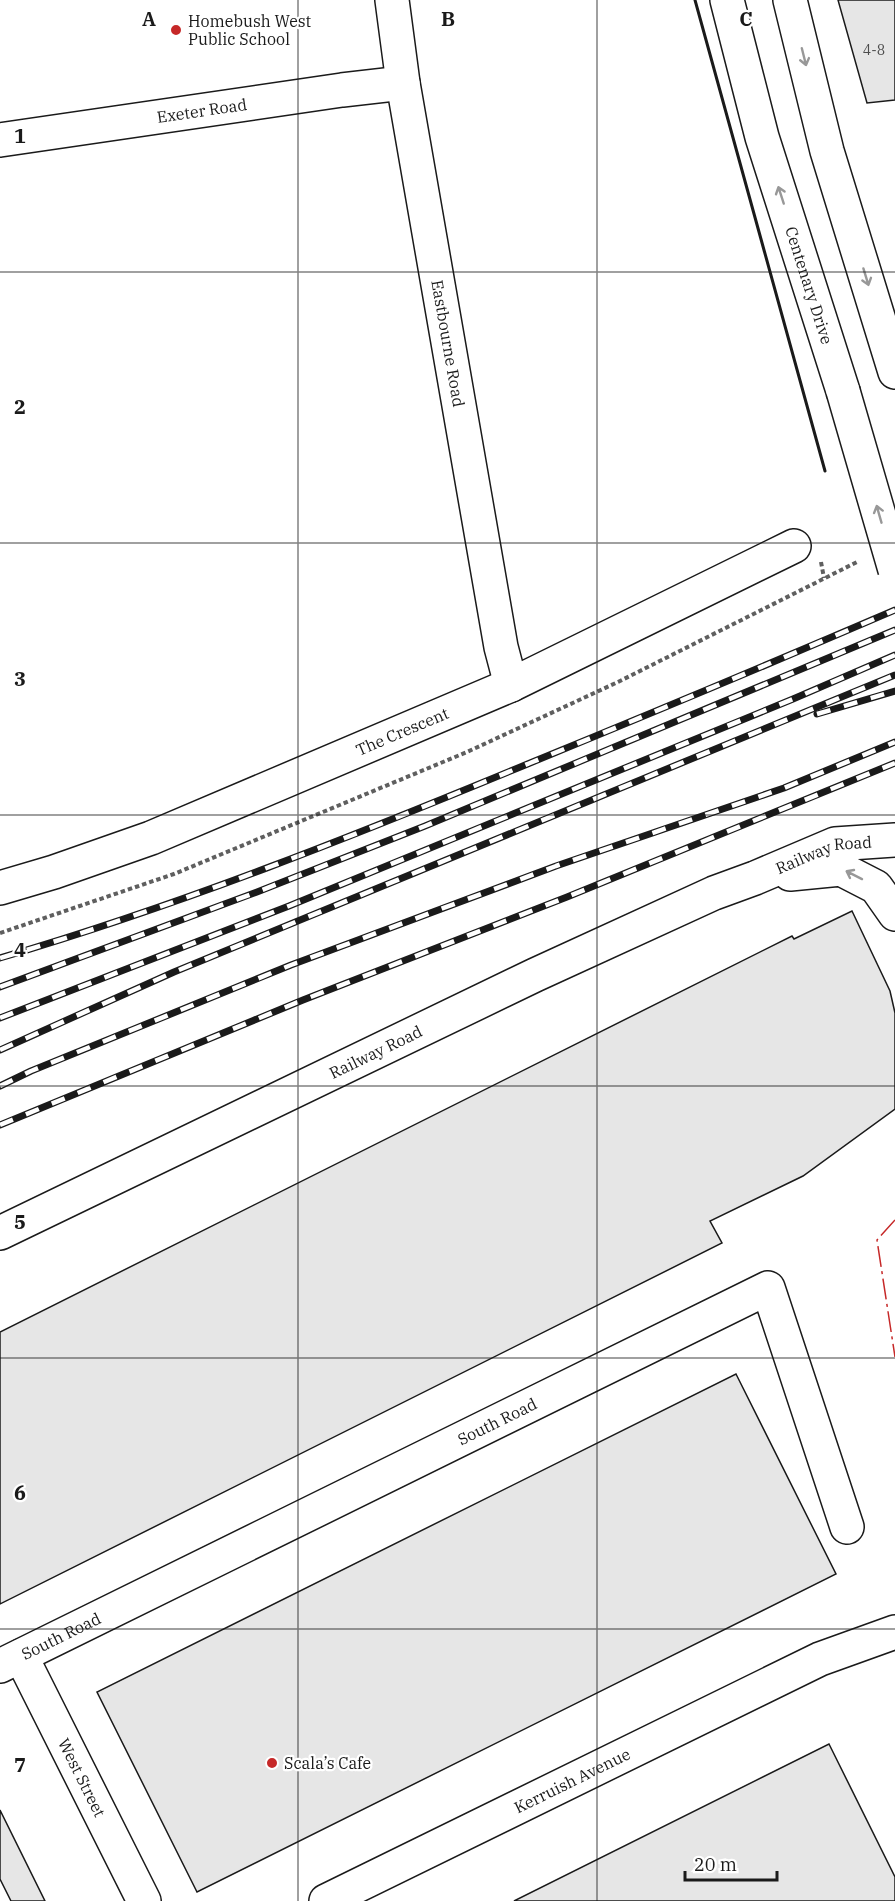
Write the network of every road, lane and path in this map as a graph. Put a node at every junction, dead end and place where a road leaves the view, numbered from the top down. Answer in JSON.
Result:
{"nodes":[{"id":1,"x":392,"y":0,"type":"edge"},
{"id":2,"x":727,"y":0,"type":"edge"},
{"id":3,"x":790,"y":0,"type":"edge"},
{"id":4,"x":403,"y":83,"type":"junction"},
{"id":5,"x":0,"y":140,"type":"edge"},
{"id":6,"x":895,"y":372,"type":"edge"},
{"id":7,"x":794,"y":546,"type":"dead end"},
{"id":8,"x":865,"y":558,"type":"dead end"},
{"id":9,"x":895,"y":570,"type":"edge"},
{"id":10,"x":512,"y":685,"type":"junction"},
{"id":11,"x":895,"y":840,"type":"edge"},
{"id":12,"x":755,"y":878,"type":"junction"},
{"id":13,"x":0,"y":888,"type":"edge"},
{"id":14,"x":895,"y":914,"type":"edge"},
{"id":15,"x":0,"y":933,"type":"edge"},
{"id":16,"x":0,"y":1233,"type":"edge"},
{"id":17,"x":847,"y":1527,"type":"dead end"},
{"id":18,"x":895,"y":1632,"type":"edge"},
{"id":19,"x":11,"y":1661,"type":"edge"},
{"id":20,"x":144,"y":1901,"type":"edge"},
{"id":21,"x":326,"y":1901,"type":"edge"}],
"edges":[{"from":1,"to":4,"type":"main road","name":"Eastbourne Road"},
{"from":9,"to":2,"type":"main road","name":"Centenary Drive","one_way":true,"bridge":true},
{"from":3,"to":6,"type":"main road","one_way":true},
{"from":4,"to":5,"type":"main road","name":"Exeter Road"},
{"from":4,"to":10,"type":"main road","name":"Eastbourne Road"},
{"from":7,"to":10,"type":"main road","name":"The Crescent"},
{"from":8,"to":15,"type":"path"},
{"from":10,"to":13,"type":"main road","name":"The Crescent"},
{"from":11,"to":12,"type":"main road","name":"Railway Road"},
{"from":14,"to":12,"type":"main road","name":"Railway Road","one_way":true},
{"from":12,"to":16,"type":"main road","name":"Railway Road"},
{"from":17,"to":19,"type":"main road","name":"South Road"},
{"from":18,"to":21,"type":"main road","name":"Kerruish Avenue"},
{"from":19,"to":20,"type":"main road","name":"West Street"}]}
